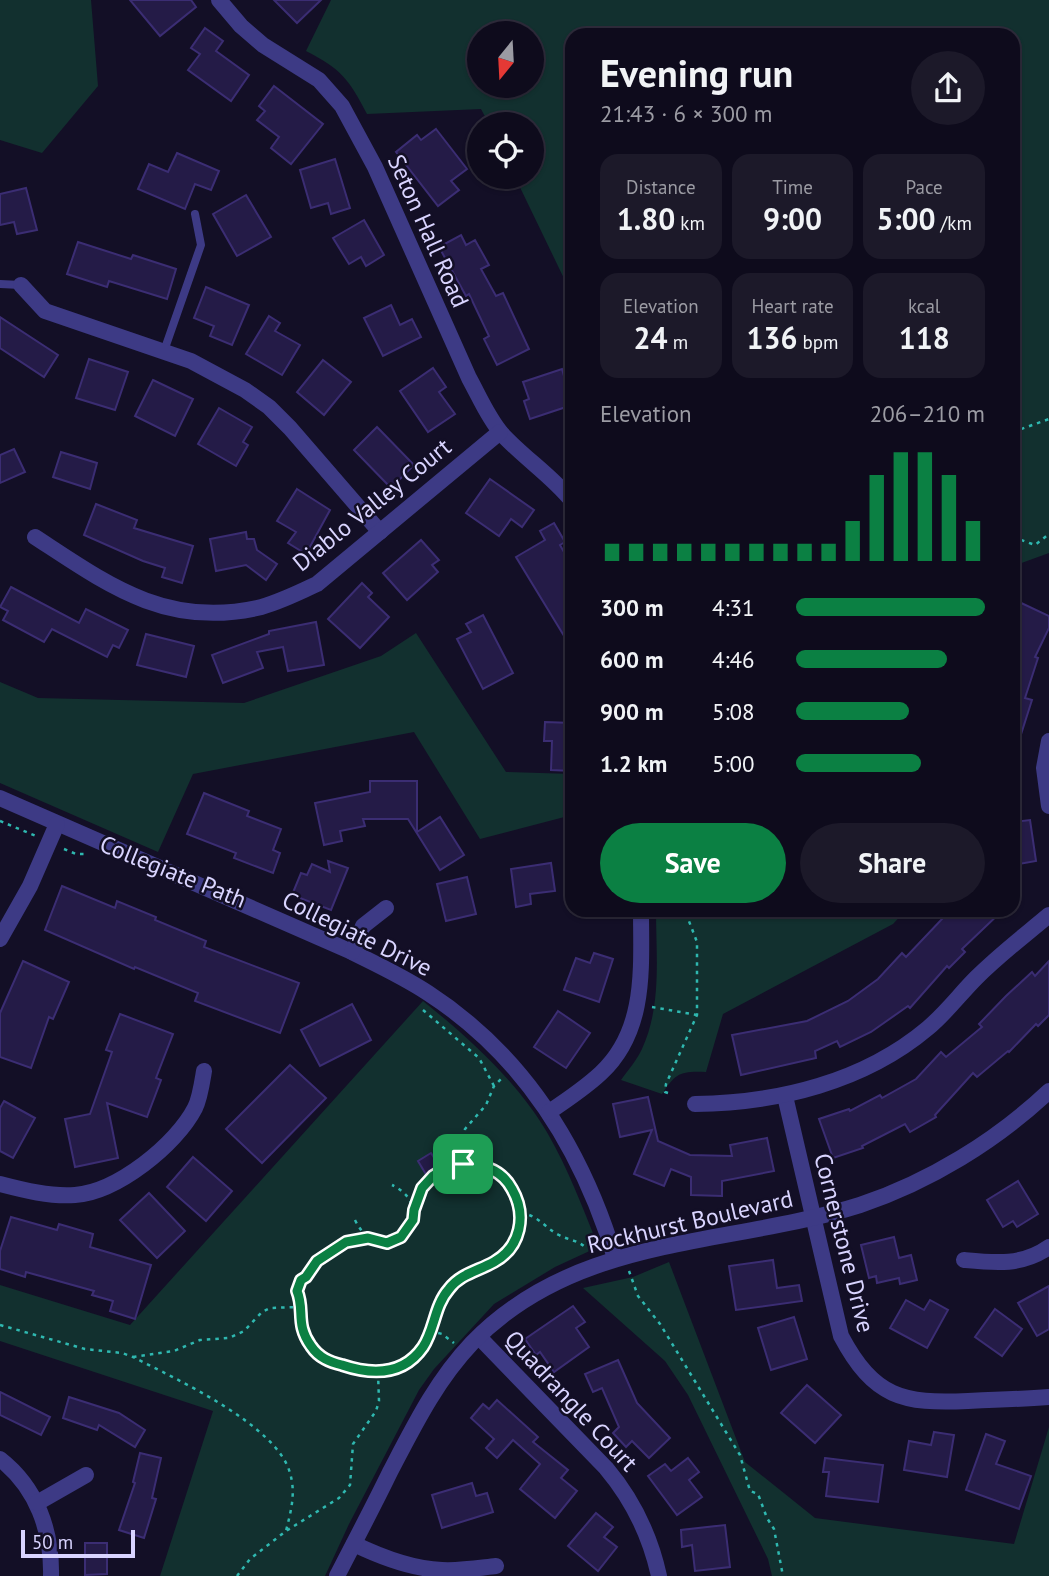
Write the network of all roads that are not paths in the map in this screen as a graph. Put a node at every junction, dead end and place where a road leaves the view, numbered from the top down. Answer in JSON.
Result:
{"nodes":[{"id":1,"x":219,"y":0,"type":"edge"},
{"id":2,"x":195,"y":214,"type":"dead end"},
{"id":3,"x":0,"y":284,"type":"edge"},
{"id":4,"x":21,"y":285,"type":"joint"},
{"id":5,"x":164,"y":351,"type":"junction"},
{"id":6,"x":500,"y":432,"type":"junction"},
{"id":7,"x":565,"y":492,"type":"edge"},
{"id":8,"x":380,"y":532,"type":"junction"},
{"id":9,"x":35,"y":537,"type":"dead end"},
{"id":10,"x":1049,"y":741,"type":"edge"},
{"id":11,"x":0,"y":798,"type":"edge"},
{"id":12,"x":1049,"y":806,"type":"edge"},
{"id":13,"x":57,"y":824,"type":"junction"},
{"id":14,"x":386,"y":908,"type":"dead end"},
{"id":15,"x":1049,"y":915,"type":"edge"},
{"id":16,"x":641,"y":917,"type":"edge"},
{"id":17,"x":0,"y":939,"type":"edge"},
{"id":18,"x":352,"y":953,"type":"junction"},
{"id":19,"x":204,"y":1071,"type":"dead end"},
{"id":20,"x":1049,"y":1091,"type":"edge"},
{"id":21,"x":785,"y":1096,"type":"junction"},
{"id":22,"x":695,"y":1104,"type":"dead end"},
{"id":23,"x":549,"y":1112,"type":"junction"},
{"id":24,"x":0,"y":1184,"type":"edge"},
{"id":25,"x":813,"y":1217,"type":"junction"},
{"id":26,"x":1049,"y":1247,"type":"edge"},
{"id":27,"x":615,"y":1258,"type":"junction"},
{"id":28,"x":964,"y":1261,"type":"dead end"},
{"id":29,"x":479,"y":1337,"type":"junction"},
{"id":30,"x":1049,"y":1397,"type":"edge"},
{"id":31,"x":0,"y":1459,"type":"edge"},
{"id":32,"x":86,"y":1475,"type":"dead end"},
{"id":33,"x":37,"y":1503,"type":"junction"},
{"id":34,"x":354,"y":1544,"type":"junction"},
{"id":35,"x":496,"y":1566,"type":"dead end"},
{"id":36,"x":51,"y":1576,"type":"edge"},
{"id":37,"x":337,"y":1576,"type":"edge"},
{"id":38,"x":659,"y":1576,"type":"edge"}],
"edges":[{"from":1,"to":6,"type":"street","name":"Seton Hall Road"},
{"from":2,"to":5,"type":"lane"},
{"from":3,"to":4,"type":"lane"},
{"from":4,"to":5,"type":"street"},
{"from":5,"to":8,"type":"street"},
{"from":6,"to":7,"type":"street","name":"Seton Hall Road"},
{"from":6,"to":8,"type":"street","name":"Diablo Valley Court"},
{"from":8,"to":9,"type":"street","name":"Diablo Valley Court"},
{"from":10,"to":12,"type":"street"},
{"from":11,"to":13,"type":"street","name":"Collegiate Drive"},
{"from":13,"to":17,"type":"street"},
{"from":13,"to":18,"type":"street","name":"Collegiate Drive"},
{"from":14,"to":18,"type":"street"},
{"from":15,"to":21,"type":"street"},
{"from":16,"to":23,"type":"street"},
{"from":18,"to":23,"type":"street","name":"Collegiate Drive"},
{"from":19,"to":24,"type":"street"},
{"from":20,"to":25,"type":"street","name":"Rockhurst Boulevard"},
{"from":21,"to":22,"type":"street"},
{"from":21,"to":25,"type":"street","name":"Cornerstone Drive"},
{"from":23,"to":27,"type":"street","name":"Collegiate Drive"},
{"from":25,"to":27,"type":"street","name":"Rockhurst Boulevard"},
{"from":25,"to":30,"type":"street","name":"Cornerstone Drive"},
{"from":26,"to":28,"type":"street"},
{"from":27,"to":29,"type":"street","name":"Rockhurst Boulevard"},
{"from":29,"to":34,"type":"street","name":"Rockhurst Boulevard"},
{"from":29,"to":38,"type":"street","name":"Quadrangle Court"},
{"from":31,"to":33,"type":"street"},
{"from":32,"to":33,"type":"street"},
{"from":33,"to":36,"type":"street"},
{"from":34,"to":35,"type":"street"},
{"from":34,"to":37,"type":"street","name":"Rockhurst Boulevard"}]}
